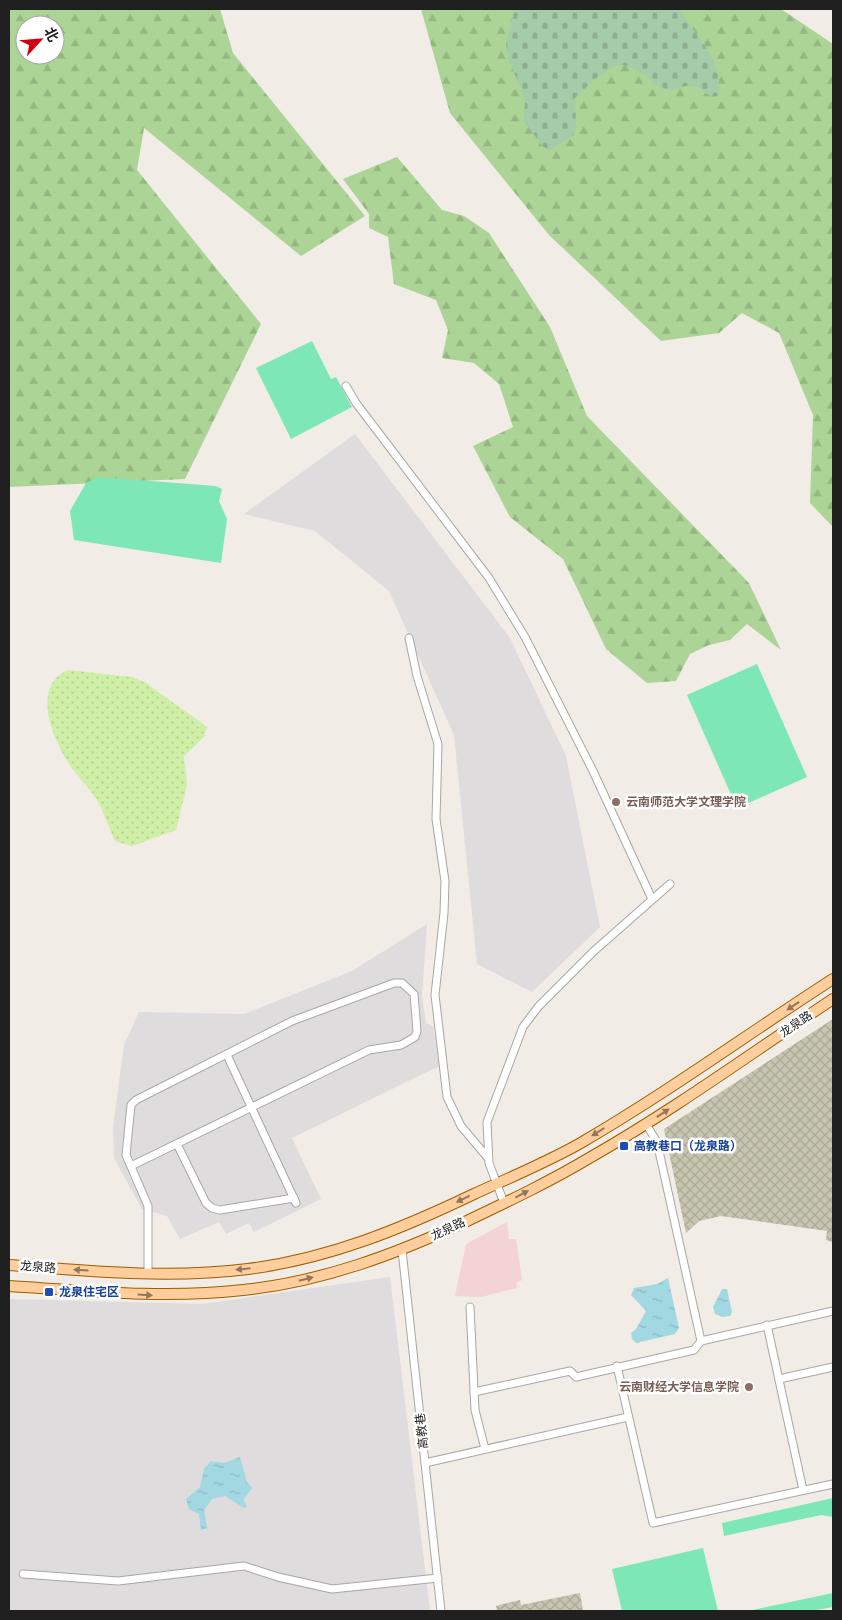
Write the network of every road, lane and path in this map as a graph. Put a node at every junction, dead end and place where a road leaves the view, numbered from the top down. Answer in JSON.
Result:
{"nodes":[{"id":1,"x":346,"y":386,"type":"dead end"},
{"id":2,"x":409,"y":638,"type":"dead end"},
{"id":3,"x":670,"y":884,"type":"dead end"},
{"id":4,"x":652,"y":899,"type":"junction"},
{"id":5,"x":833,"y":979,"type":"edge"},
{"id":6,"x":833,"y":999,"type":"edge"},
{"id":7,"x":227,"y":1055,"type":"junction"},
{"id":8,"x":252,"y":1108,"type":"junction"},
{"id":9,"x":646,"y":1124,"type":"junction"},
{"id":10,"x":177,"y":1144,"type":"junction"},
{"id":11,"x":488,"y":1158,"type":"junction"},
{"id":12,"x":131,"y":1166,"type":"junction"},
{"id":13,"x":497,"y":1183,"type":"junction"},
{"id":14,"x":504,"y":1203,"type":"junction"},
{"id":15,"x":402,"y":1250,"type":"junction"},
{"id":16,"x":9,"y":1264,"type":"edge"},
{"id":17,"x":148,"y":1274,"type":"junction"},
{"id":18,"x":9,"y":1286,"type":"edge"},
{"id":19,"x":470,"y":1307,"type":"dead end"},
{"id":20,"x":833,"y":1311,"type":"edge"},
{"id":21,"x":767,"y":1325,"type":"junction"},
{"id":22,"x":700,"y":1341,"type":"junction"},
{"id":23,"x":617,"y":1366,"type":"junction"},
{"id":24,"x":833,"y":1368,"type":"edge"},
{"id":25,"x":779,"y":1379,"type":"junction"},
{"id":26,"x":474,"y":1392,"type":"junction"},
{"id":27,"x":628,"y":1417,"type":"junction"},
{"id":28,"x":485,"y":1450,"type":"junction"},
{"id":29,"x":425,"y":1463,"type":"junction"},
{"id":30,"x":833,"y":1484,"type":"edge"},
{"id":31,"x":803,"y":1490,"type":"junction"},
{"id":32,"x":23,"y":1574,"type":"dead end"},
{"id":33,"x":438,"y":1578,"type":"junction"},
{"id":34,"x":441,"y":1611,"type":"edge"}],
"edges":[{"from":1,"to":4,"type":"street"},
{"from":2,"to":11,"type":"street"},
{"from":3,"to":4,"type":"street"},
{"from":4,"to":11,"type":"street"},
{"from":5,"to":13,"type":"main road","name":"龙泉路","one_way":true},
{"from":9,"to":6,"type":"main road","name":"龙泉路","one_way":true},
{"from":7,"to":8,"type":"street"},
{"from":7,"to":8,"type":"street"},
{"from":7,"to":12,"type":"street"},
{"from":8,"to":10,"type":"street"},
{"from":8,"to":10,"type":"street"},
{"from":14,"to":9,"type":"main road","name":"龙泉路","one_way":true},
{"from":9,"to":22,"type":"street"},
{"from":10,"to":12,"type":"street"},
{"from":11,"to":13,"type":"street"},
{"from":12,"to":17,"type":"street"},
{"from":13,"to":14,"type":"street"},
{"from":13,"to":17,"type":"main road","name":"龙泉路","one_way":true},
{"from":14,"to":15,"type":"main road","name":"龙泉路"},
{"from":18,"to":15,"type":"main road","name":"龙泉路","one_way":true},
{"from":15,"to":29,"type":"street","name":"高教巷"},
{"from":17,"to":16,"type":"main road","name":"龙泉路","one_way":true},
{"from":19,"to":26,"type":"street"},
{"from":20,"to":21,"type":"street"},
{"from":21,"to":22,"type":"street"},
{"from":21,"to":25,"type":"street"},
{"from":22,"to":23,"type":"street"},
{"from":23,"to":26,"type":"street"},
{"from":23,"to":27,"type":"street"},
{"from":24,"to":25,"type":"street"},
{"from":25,"to":31,"type":"street"},
{"from":26,"to":28,"type":"street"},
{"from":27,"to":28,"type":"street"},
{"from":27,"to":31,"type":"street"},
{"from":28,"to":29,"type":"street"},
{"from":29,"to":33,"type":"street","name":"高教巷"},
{"from":30,"to":31,"type":"street"},
{"from":32,"to":33,"type":"street"},
{"from":33,"to":34,"type":"street","name":"高教巷"}]}
